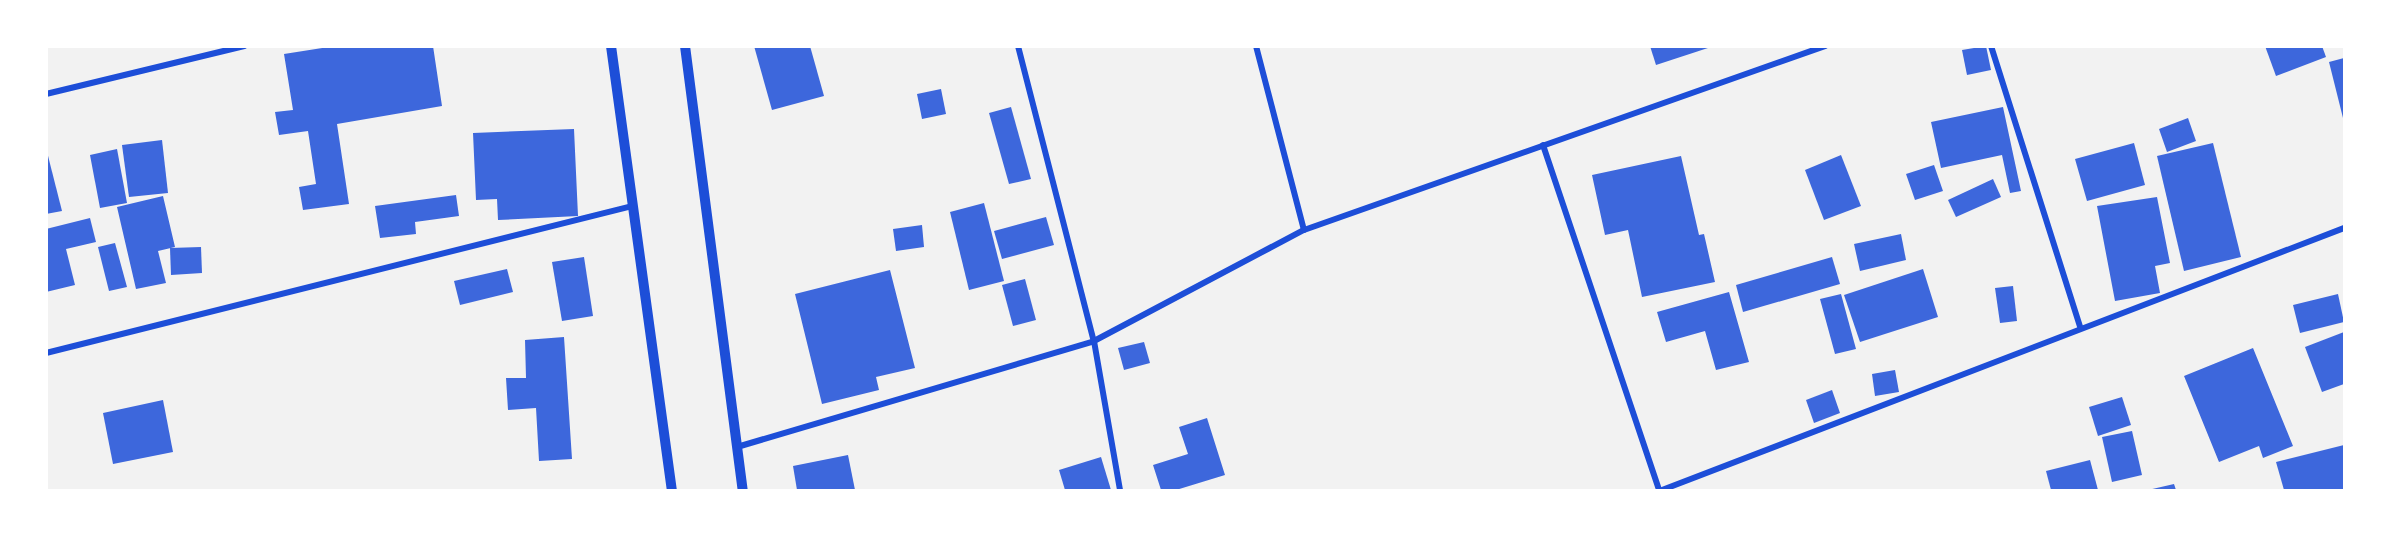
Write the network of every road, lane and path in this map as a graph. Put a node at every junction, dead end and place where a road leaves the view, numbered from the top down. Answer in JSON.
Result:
{"nodes":[{"id":1,"x":244,"y":46,"type":"edge"},
{"id":2,"x":611,"y":46,"type":"edge"},
{"id":3,"x":685,"y":46,"type":"edge"},
{"id":4,"x":1018,"y":46,"type":"edge"},
{"id":5,"x":1256,"y":46,"type":"edge"},
{"id":6,"x":1825,"y":46,"type":"edge"},
{"id":7,"x":1990,"y":46,"type":"edge"},
{"id":8,"x":46,"y":94,"type":"edge"},
{"id":9,"x":1543,"y":145,"type":"junction"},
{"id":10,"x":632,"y":206,"type":"junction"},
{"id":11,"x":2344,"y":228,"type":"edge"},
{"id":12,"x":1304,"y":230,"type":"junction"},
{"id":13,"x":2080,"y":327,"type":"junction"},
{"id":14,"x":1094,"y":341,"type":"junction"},
{"id":15,"x":46,"y":353,"type":"edge"},
{"id":16,"x":737,"y":447,"type":"junction"},
{"id":17,"x":672,"y":490,"type":"edge"},
{"id":18,"x":743,"y":490,"type":"edge"},
{"id":19,"x":1120,"y":490,"type":"edge"},
{"id":20,"x":1661,"y":490,"type":"edge"}],
"edges":[{"from":1,"to":8,"type":"street"},
{"from":2,"to":10,"type":"street"},
{"from":3,"to":16,"type":"street"},
{"from":4,"to":14,"type":"street"},
{"from":5,"to":12,"type":"street"},
{"from":6,"to":9,"type":"street"},
{"from":7,"to":13,"type":"street"},
{"from":9,"to":12,"type":"street"},
{"from":9,"to":20,"type":"street"},
{"from":10,"to":15,"type":"street"},
{"from":10,"to":17,"type":"street"},
{"from":11,"to":13,"type":"street"},
{"from":12,"to":14,"type":"street"},
{"from":13,"to":20,"type":"street"},
{"from":14,"to":16,"type":"street"},
{"from":14,"to":19,"type":"street"},
{"from":16,"to":18,"type":"street"}]}
